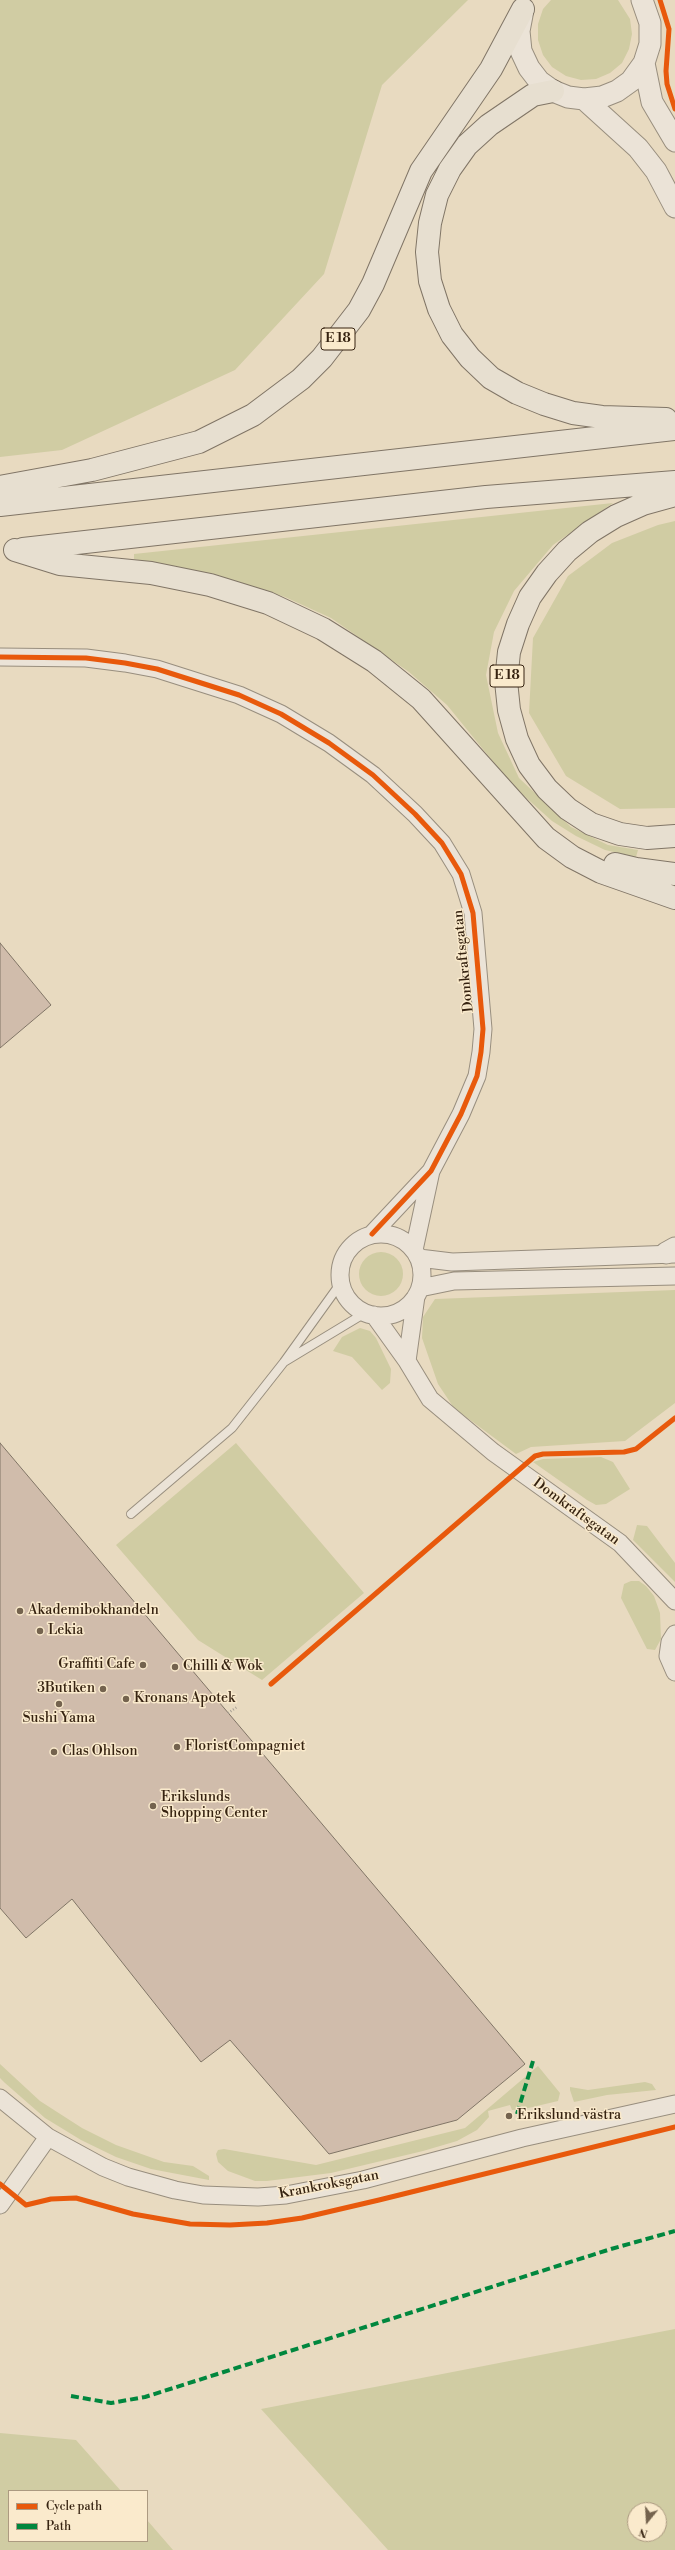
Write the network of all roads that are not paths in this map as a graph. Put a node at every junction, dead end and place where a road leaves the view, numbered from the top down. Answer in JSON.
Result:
{"nodes":[{"id":1,"x":642,"y":0,"type":"edge"},
{"id":2,"x":526,"y":5,"type":"edge"},
{"id":3,"x":644,"y":63,"type":"junction"},
{"id":4,"x":553,"y":91,"type":"junction"},
{"id":5,"x":584,"y":99,"type":"junction"},
{"id":6,"x":675,"y":141,"type":"edge"},
{"id":7,"x":675,"y":207,"type":"edge"},
{"id":8,"x":675,"y":423,"type":"edge"},
{"id":9,"x":675,"y":429,"type":"edge"},
{"id":10,"x":675,"y":482,"type":"edge"},
{"id":11,"x":0,"y":487,"type":"edge"},
{"id":12,"x":675,"y":495,"type":"edge"},
{"id":13,"x":0,"y":505,"type":"edge"},
{"id":14,"x":8,"y":551,"type":"edge"},
{"id":15,"x":0,"y":657,"type":"edge"},
{"id":16,"x":524,"y":813,"type":"junction"},
{"id":17,"x":675,"y":836,"type":"edge"},
{"id":18,"x":675,"y":874,"type":"edge"},
{"id":19,"x":675,"y":898,"type":"edge"},
{"id":20,"x":431,"y":1171,"type":"junction"},
{"id":21,"x":372,"y":1234,"type":"junction"},
{"id":22,"x":672,"y":1252,"type":"edge"},
{"id":23,"x":416,"y":1254,"type":"junction"},
{"id":24,"x":675,"y":1276,"type":"edge"},
{"id":25,"x":340,"y":1284,"type":"junction"},
{"id":26,"x":418,"y":1292,"type":"junction"},
{"id":27,"x":369,"y":1314,"type":"junction"},
{"id":28,"x":407,"y":1361,"type":"junction"},
{"id":29,"x":284,"y":1362,"type":"junction"},
{"id":30,"x":131,"y":1514,"type":"dead end"},
{"id":31,"x":675,"y":1601,"type":"edge"},
{"id":32,"x":675,"y":1634,"type":"edge"},
{"id":33,"x":675,"y":1672,"type":"edge"},
{"id":34,"x":0,"y":2098,"type":"edge"},
{"id":35,"x":675,"y":2104,"type":"edge"},
{"id":36,"x":48,"y":2137,"type":"junction"},
{"id":37,"x":0,"y":2204,"type":"edge"}],
"edges":[{"from":1,"to":3,"type":"street"},
{"from":2,"to":4,"type":"street"},
{"from":2,"to":11,"type":"highway","number":"E 18"},
{"from":3,"to":5,"type":"street"},
{"from":3,"to":6,"type":"street"},
{"from":4,"to":5,"type":"street"},
{"from":4,"to":8,"type":"highway"},
{"from":5,"to":7,"type":"street"},
{"from":9,"to":13,"type":"highway"},
{"from":10,"to":14,"type":"highway"},
{"from":12,"to":17,"type":"highway","number":"E 18"},
{"from":14,"to":16,"type":"highway"},
{"from":15,"to":20,"type":"street","name":"Domkraftsgatan"},
{"from":16,"to":18,"type":"highway"},
{"from":16,"to":19,"type":"highway"},
{"from":20,"to":21,"type":"street","name":"Domkraftsgatan"},
{"from":20,"to":23,"type":"street","name":"Domkraftsgatan"},
{"from":21,"to":23,"type":"street"},
{"from":21,"to":25,"type":"street"},
{"from":22,"to":23,"type":"street"},
{"from":23,"to":26,"type":"street"},
{"from":24,"to":26,"type":"street"},
{"from":25,"to":27,"type":"street"},
{"from":25,"to":29,"type":"lane"},
{"from":26,"to":27,"type":"street"},
{"from":26,"to":28,"type":"street"},
{"from":27,"to":28,"type":"street","name":"Domkraftsgatan"},
{"from":27,"to":29,"type":"lane"},
{"from":28,"to":31,"type":"street","name":"Domkraftsgatan"},
{"from":29,"to":30,"type":"lane"},
{"from":32,"to":33,"type":"street"},
{"from":34,"to":36,"type":"street","name":"Krankroksgatan"},
{"from":35,"to":36,"type":"street","name":"Krankroksgatan"},
{"from":36,"to":37,"type":"street"}]}
